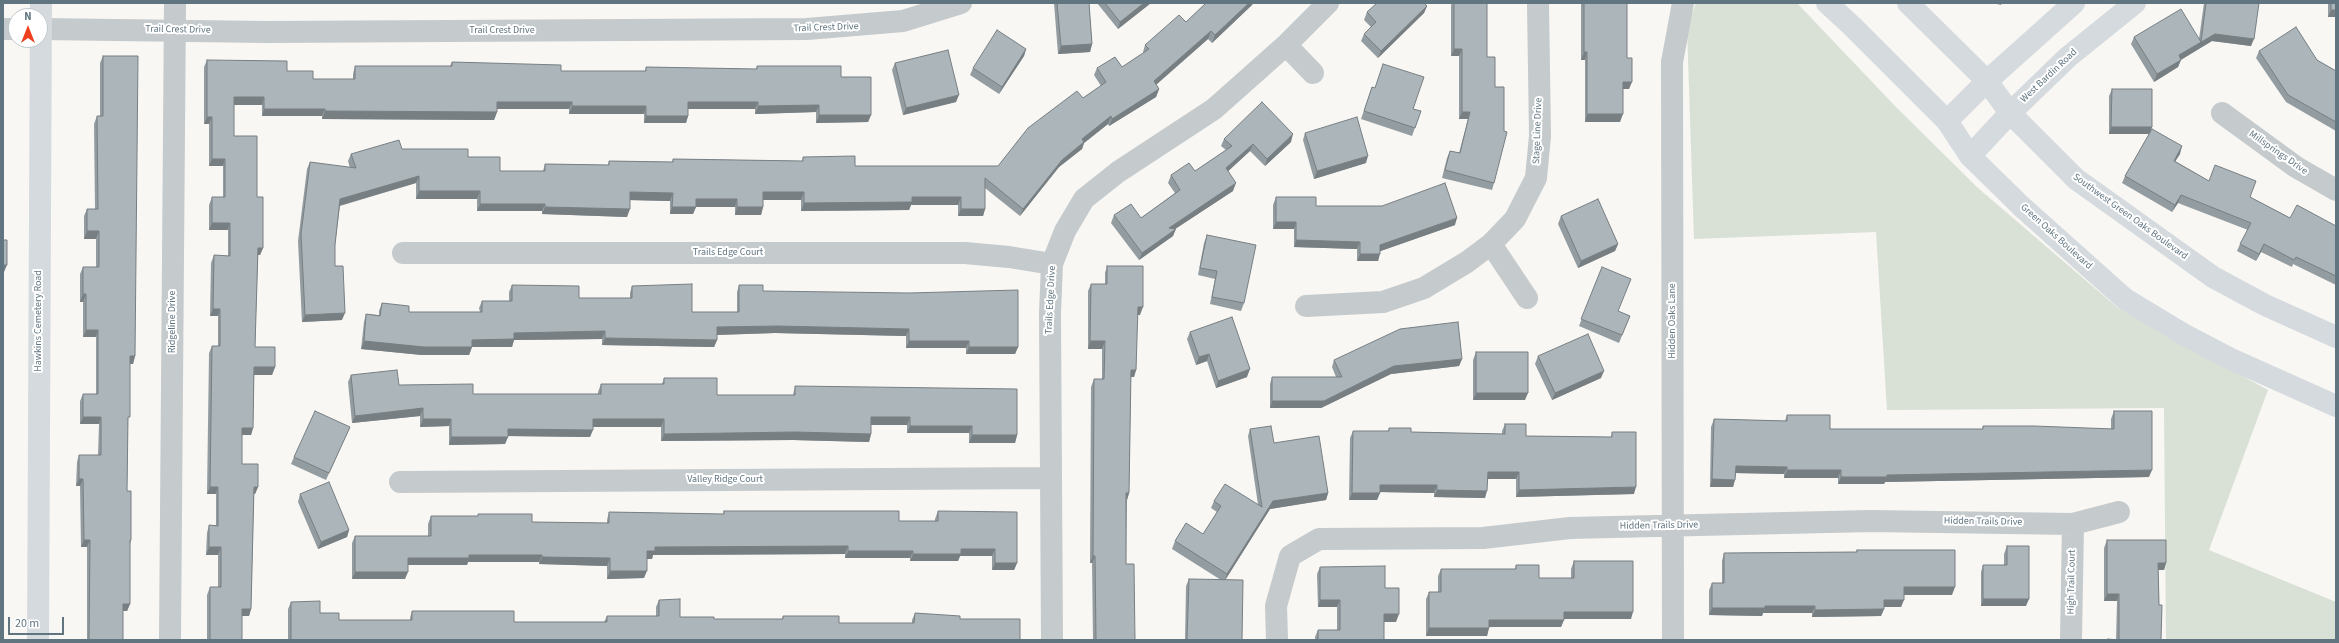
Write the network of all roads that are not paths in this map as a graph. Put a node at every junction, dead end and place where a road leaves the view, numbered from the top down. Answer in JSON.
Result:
{"nodes":[{"id":1,"x":175,"y":3,"type":"edge"},
{"id":2,"x":961,"y":3,"type":"edge"},
{"id":3,"x":1328,"y":3,"type":"edge"},
{"id":4,"x":1538,"y":3,"type":"edge"},
{"id":5,"x":1683,"y":3,"type":"edge"},
{"id":6,"x":1827,"y":3,"type":"edge"},
{"id":7,"x":1908,"y":3,"type":"edge"},
{"id":8,"x":2074,"y":3,"type":"edge"},
{"id":9,"x":2135,"y":3,"type":"edge"},
{"id":10,"x":48,"y":29,"type":"edge"},
{"id":11,"x":175,"y":30,"type":"junction"},
{"id":12,"x":1286,"y":45,"type":"junction"},
{"id":13,"x":41,"y":48,"type":"edge"},
{"id":14,"x":1313,"y":73,"type":"dead end"},
{"id":15,"x":1987,"y":81,"type":"junction"},
{"id":16,"x":2010,"y":113,"type":"junction"},
{"id":17,"x":2222,"y":113,"type":"dead end"},
{"id":18,"x":1948,"y":121,"type":"junction"},
{"id":19,"x":1970,"y":156,"type":"junction"},
{"id":20,"x":2336,"y":190,"type":"edge"},
{"id":21,"x":1491,"y":244,"type":"junction"},
{"id":22,"x":403,"y":253,"type":"dead end"},
{"id":23,"x":1052,"y":264,"type":"junction"},
{"id":24,"x":1527,"y":298,"type":"dead end"},
{"id":25,"x":1306,"y":306,"type":"dead end"},
{"id":26,"x":2336,"y":337,"type":"edge"},
{"id":27,"x":2336,"y":406,"type":"edge"},
{"id":28,"x":1049,"y":478,"type":"junction"},
{"id":29,"x":400,"y":482,"type":"dead end"},
{"id":30,"x":2119,"y":512,"type":"dead end"},
{"id":31,"x":2073,"y":524,"type":"junction"},
{"id":32,"x":1673,"y":525,"type":"junction"},
{"id":33,"x":38,"y":640,"type":"edge"},
{"id":34,"x":170,"y":640,"type":"edge"},
{"id":35,"x":1052,"y":640,"type":"edge"},
{"id":36,"x":1277,"y":640,"type":"edge"},
{"id":37,"x":1673,"y":640,"type":"edge"},
{"id":38,"x":2071,"y":640,"type":"edge"}],
"edges":[{"from":1,"to":11,"type":"street","name":"Ridgeline Drive"},
{"from":2,"to":11,"type":"street","name":"Trail Crest Drive"},
{"from":3,"to":12,"type":"street","name":"Trails Edge Drive"},
{"from":4,"to":21,"type":"street","name":"Stage Line Drive"},
{"from":5,"to":32,"type":"street","name":"Hidden Oaks Lane"},
{"from":6,"to":18,"type":"main road","name":"Green Oaks Boulevard"},
{"from":7,"to":15,"type":"main road","name":"Southwest Green Oaks Boulevard"},
{"from":8,"to":15,"type":"main road"},
{"from":9,"to":16,"type":"main road","name":"West Bardin Road"},
{"from":10,"to":11,"type":"street","name":"Trail Crest Drive"},
{"from":11,"to":34,"type":"street","name":"Ridgeline Drive"},
{"from":12,"to":14,"type":"street"},
{"from":12,"to":23,"type":"street","name":"Trails Edge Drive"},
{"from":13,"to":33,"type":"main road","name":"Hawkins Cemetery Road"},
{"from":15,"to":16,"type":"main road","name":"Southwest Green Oaks Boulevard"},
{"from":15,"to":18,"type":"main road"},
{"from":16,"to":19,"type":"main road","name":"West Bardin Road"},
{"from":16,"to":26,"type":"main road","name":"Southwest Green Oaks Boulevard"},
{"from":17,"to":20,"type":"street","name":"Millsprings Drive"},
{"from":18,"to":19,"type":"main road","name":"Green Oaks Boulevard"},
{"from":19,"to":27,"type":"main road","name":"Green Oaks Boulevard"},
{"from":21,"to":24,"type":"street"},
{"from":21,"to":25,"type":"street","name":"Stage Line Drive"},
{"from":22,"to":23,"type":"street","name":"Trails Edge Court"},
{"from":23,"to":28,"type":"street","name":"Trails Edge Drive"},
{"from":28,"to":29,"type":"street","name":"Valley Ridge Court"},
{"from":28,"to":35,"type":"street","name":"Trails Edge Drive"},
{"from":30,"to":31,"type":"street","name":"Hidden Trails Drive"},
{"from":31,"to":32,"type":"street","name":"Hidden Trails Drive"},
{"from":31,"to":38,"type":"street","name":"High Trail Court"},
{"from":32,"to":36,"type":"street","name":"Hidden Trails Drive"},
{"from":32,"to":37,"type":"street","name":"Hidden Oaks Lane"}]}
